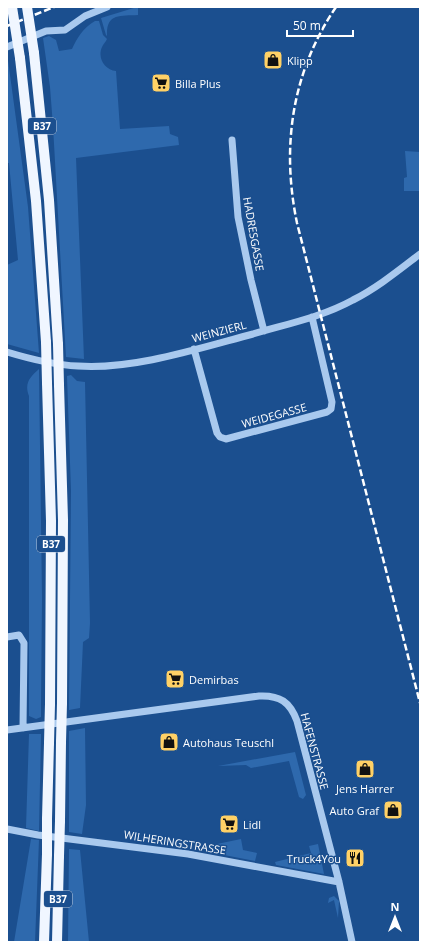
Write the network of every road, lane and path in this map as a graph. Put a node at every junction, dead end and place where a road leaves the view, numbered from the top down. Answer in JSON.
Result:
{"nodes":[{"id":1,"x":12,"y":7,"type":"edge"},
{"id":2,"x":27,"y":7,"type":"edge"},
{"id":3,"x":107,"y":7,"type":"edge"},
{"id":4,"x":7,"y":47,"type":"edge"},
{"id":5,"x":232,"y":140,"type":"dead end"},
{"id":6,"x":420,"y":254,"type":"edge"},
{"id":7,"x":312,"y":317,"type":"junction"},
{"id":8,"x":264,"y":331,"type":"junction"},
{"id":9,"x":194,"y":349,"type":"junction"},
{"id":10,"x":7,"y":352,"type":"edge"},
{"id":11,"x":7,"y":637,"type":"edge"},
{"id":12,"x":23,"y":728,"type":"junction"},
{"id":13,"x":7,"y":730,"type":"edge"},
{"id":14,"x":7,"y":829,"type":"edge"},
{"id":15,"x":339,"y":882,"type":"junction"},
{"id":16,"x":44,"y":942,"type":"edge"},
{"id":17,"x":57,"y":942,"type":"edge"},
{"id":18,"x":352,"y":942,"type":"edge"}],
"edges":[{"from":1,"to":16,"type":"main road","number":"B37","bridge":true},
{"from":2,"to":17,"type":"main road","number":"B37","bridge":true},
{"from":3,"to":4,"type":"street"},
{"from":5,"to":8,"type":"street","name":"HADRESGASSE"},
{"from":6,"to":7,"type":"street","name":"WEINZIERL"},
{"from":7,"to":8,"type":"street","name":"WEINZIERL"},
{"from":7,"to":9,"type":"street","name":"WEIDEGASSE"},
{"from":8,"to":9,"type":"street","name":"WEINZIERL"},
{"from":9,"to":10,"type":"street","name":"WEINZIERL"},
{"from":11,"to":12,"type":"street"},
{"from":12,"to":13,"type":"street","name":"HAFENSTRASSE"},
{"from":12,"to":15,"type":"street","name":"HAFENSTRASSE"},
{"from":14,"to":15,"type":"street","name":"WILHERINGSTRASSE"},
{"from":15,"to":18,"type":"street","name":"HAFENSTRASSE"}]}
